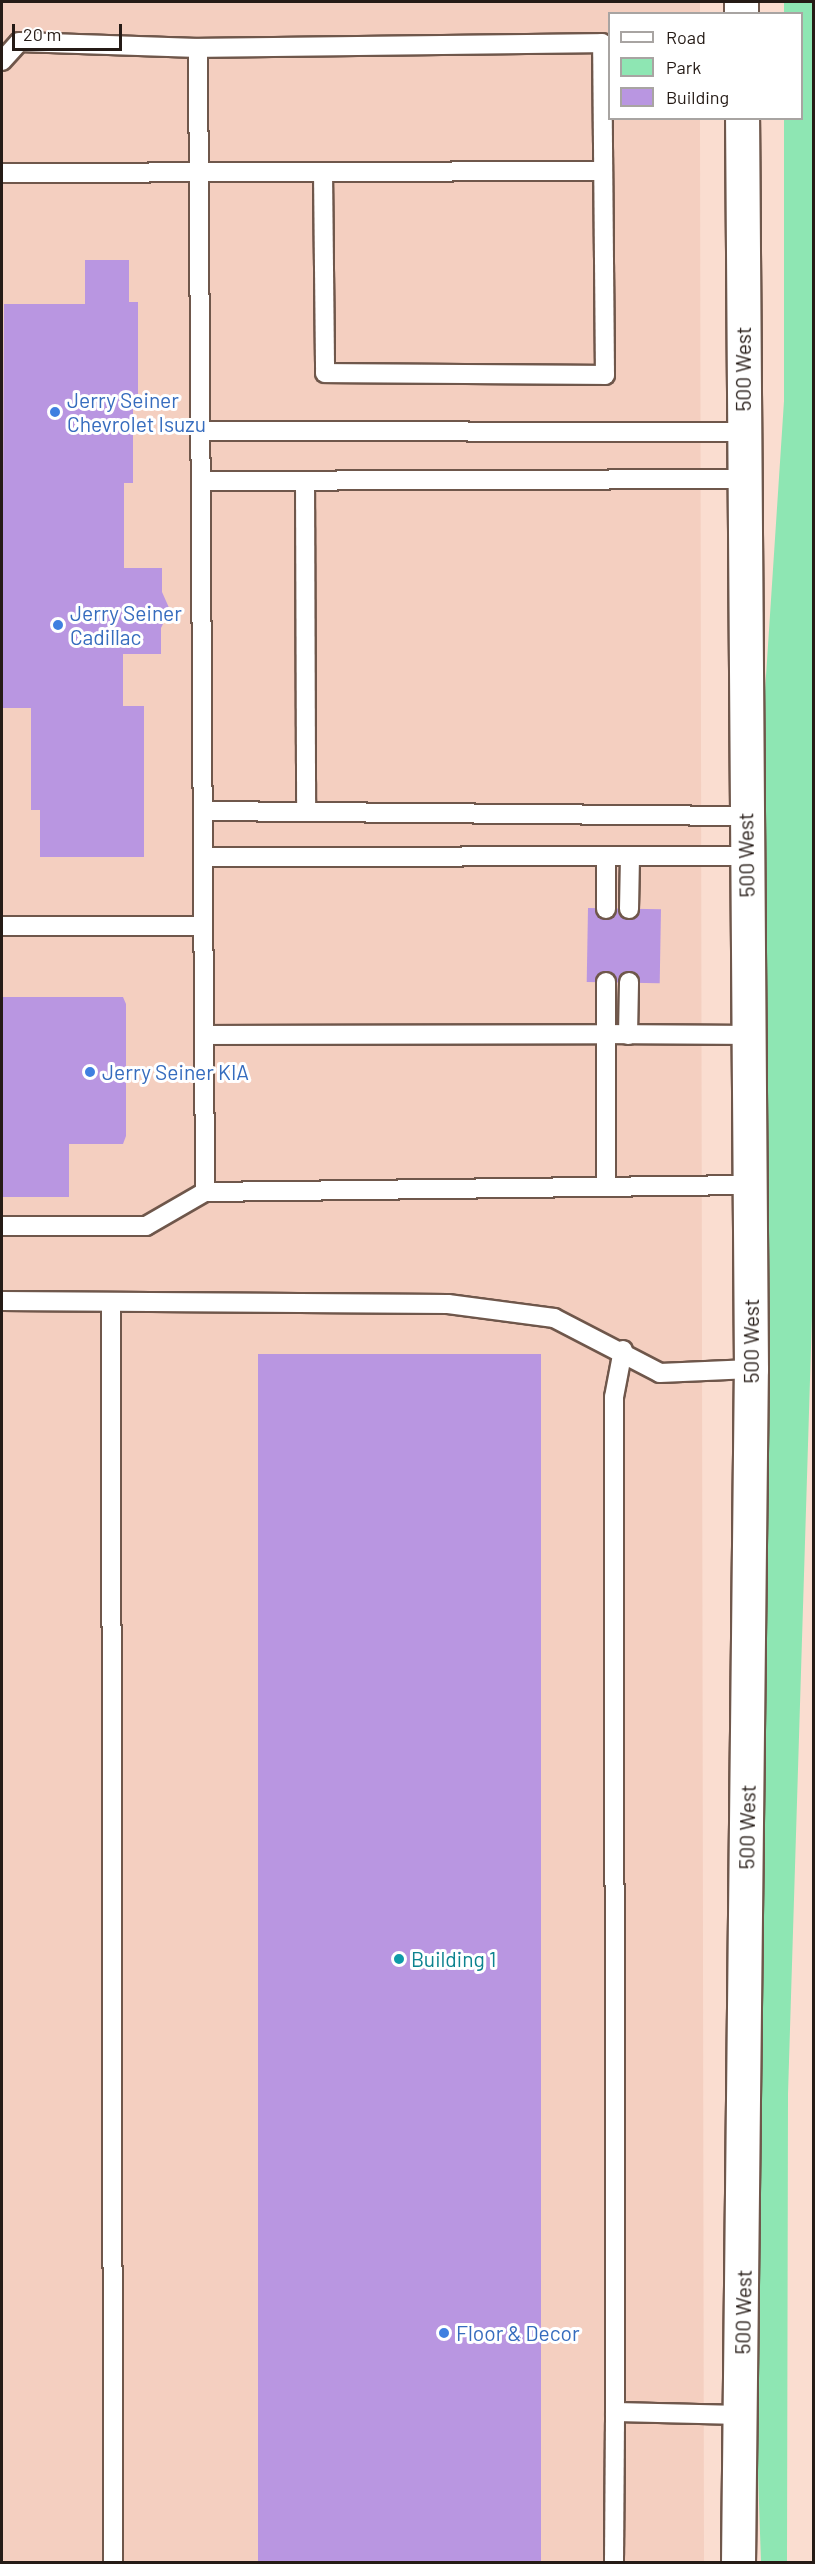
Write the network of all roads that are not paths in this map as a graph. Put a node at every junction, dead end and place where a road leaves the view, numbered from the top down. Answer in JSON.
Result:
{"nodes":[{"id":1,"x":198,"y":48,"type":"junction"},
{"id":2,"x":2,"y":61,"type":"edge"},
{"id":3,"x":742,"y":120,"type":"edge"},
{"id":4,"x":603,"y":171,"type":"junction"},
{"id":5,"x":199,"y":172,"type":"junction"},
{"id":6,"x":323,"y":172,"type":"junction"},
{"id":7,"x":2,"y":173,"type":"edge"},
{"id":8,"x":201,"y":431,"type":"junction"},
{"id":9,"x":744,"y":432,"type":"junction"},
{"id":10,"x":744,"y":479,"type":"junction"},
{"id":11,"x":201,"y":481,"type":"junction"},
{"id":12,"x":305,"y":481,"type":"junction"},
{"id":13,"x":203,"y":811,"type":"junction"},
{"id":14,"x":306,"y":812,"type":"junction"},
{"id":15,"x":746,"y":816,"type":"junction"},
{"id":16,"x":746,"y":856,"type":"junction"},
{"id":17,"x":203,"y":857,"type":"junction"},
{"id":18,"x":606,"y":857,"type":"junction"},
{"id":19,"x":630,"y":857,"type":"junction"},
{"id":20,"x":606,"y":909,"type":"dead end"},
{"id":21,"x":629,"y":909,"type":"dead end"},
{"id":22,"x":2,"y":926,"type":"edge"},
{"id":23,"x":204,"y":926,"type":"junction"},
{"id":24,"x":606,"y":982,"type":"dead end"},
{"id":25,"x":629,"y":982,"type":"dead end"},
{"id":26,"x":606,"y":1034,"type":"junction"},
{"id":27,"x":204,"y":1035,"type":"junction"},
{"id":28,"x":628,"y":1035,"type":"junction"},
{"id":29,"x":749,"y":1035,"type":"junction"},
{"id":30,"x":750,"y":1185,"type":"junction"},
{"id":31,"x":606,"y":1187,"type":"junction"},
{"id":32,"x":205,"y":1192,"type":"junction"},
{"id":33,"x":2,"y":1226,"type":"edge"},
{"id":34,"x":2,"y":1301,"type":"edge"},
{"id":35,"x":111,"y":1303,"type":"junction"},
{"id":36,"x":623,"y":1350,"type":"junction"},
{"id":37,"x":751,"y":1369,"type":"junction"},
{"id":38,"x":615,"y":2412,"type":"junction"},
{"id":39,"x":742,"y":2415,"type":"junction"},
{"id":40,"x":113,"y":2562,"type":"edge"},
{"id":41,"x":614,"y":2562,"type":"edge"},
{"id":42,"x":738,"y":2562,"type":"edge"}],
"edges":[{"from":1,"to":2,"type":"lane"},
{"from":1,"to":4,"type":"lane"},
{"from":1,"to":5,"type":"lane"},
{"from":3,"to":9,"type":"street","name":"500 West"},
{"from":4,"to":6,"type":"lane"},
{"from":4,"to":6,"type":"lane"},
{"from":5,"to":6,"type":"lane"},
{"from":5,"to":7,"type":"lane"},
{"from":5,"to":8,"type":"lane"},
{"from":8,"to":9,"type":"lane"},
{"from":8,"to":11,"type":"lane"},
{"from":9,"to":10,"type":"street","name":"500 West"},
{"from":10,"to":12,"type":"lane"},
{"from":10,"to":15,"type":"street","name":"500 West"},
{"from":11,"to":12,"type":"lane"},
{"from":11,"to":13,"type":"lane"},
{"from":12,"to":14,"type":"lane"},
{"from":13,"to":14,"type":"lane"},
{"from":13,"to":17,"type":"lane"},
{"from":14,"to":15,"type":"lane"},
{"from":15,"to":16,"type":"street","name":"500 West"},
{"from":16,"to":19,"type":"lane"},
{"from":16,"to":29,"type":"street","name":"500 West"},
{"from":17,"to":18,"type":"lane"},
{"from":17,"to":23,"type":"lane"},
{"from":18,"to":19,"type":"lane"},
{"from":18,"to":20,"type":"lane"},
{"from":19,"to":21,"type":"lane"},
{"from":22,"to":23,"type":"lane"},
{"from":23,"to":27,"type":"lane"},
{"from":24,"to":26,"type":"lane"},
{"from":25,"to":28,"type":"lane"},
{"from":26,"to":27,"type":"lane"},
{"from":26,"to":28,"type":"lane"},
{"from":26,"to":31,"type":"lane"},
{"from":27,"to":32,"type":"lane"},
{"from":28,"to":29,"type":"lane"},
{"from":29,"to":30,"type":"street","name":"500 West"},
{"from":30,"to":31,"type":"lane"},
{"from":30,"to":37,"type":"street","name":"500 West"},
{"from":31,"to":32,"type":"lane"},
{"from":32,"to":33,"type":"lane"},
{"from":34,"to":35,"type":"lane"},
{"from":35,"to":36,"type":"lane"},
{"from":35,"to":40,"type":"lane"},
{"from":36,"to":37,"type":"lane"},
{"from":36,"to":38,"type":"lane"},
{"from":37,"to":39,"type":"street","name":"500 West"},
{"from":38,"to":39,"type":"lane"},
{"from":38,"to":41,"type":"lane"},
{"from":39,"to":42,"type":"street","name":"500 West"}]}
